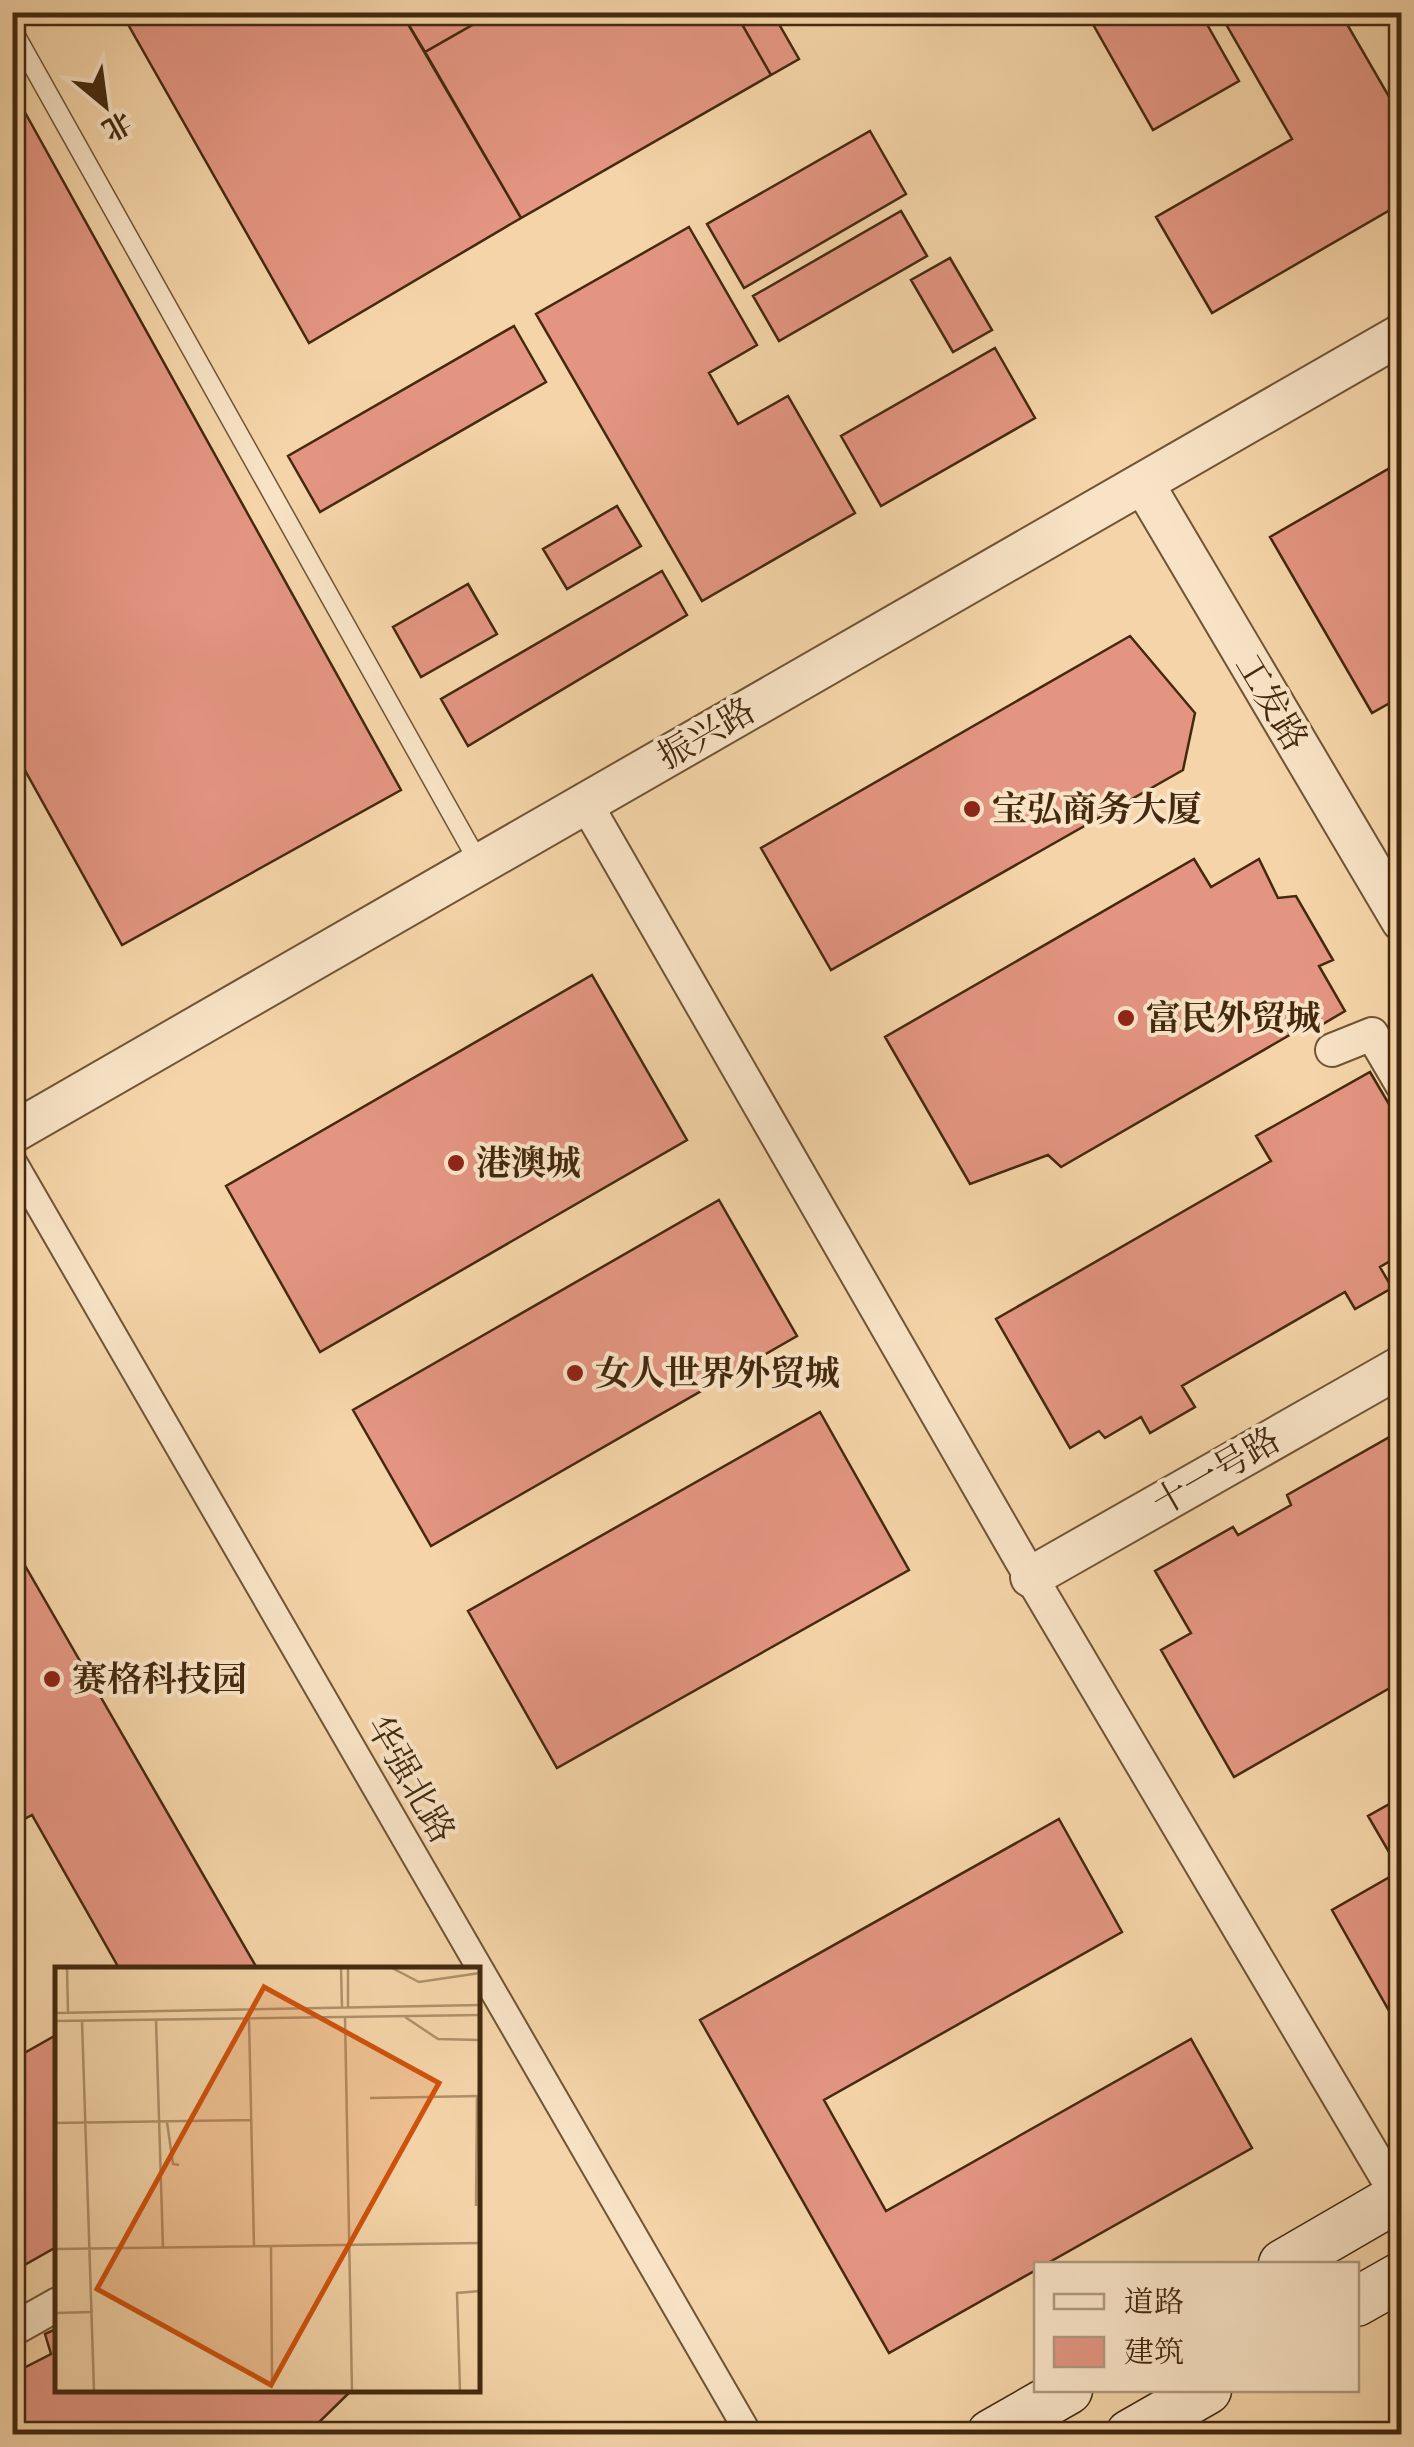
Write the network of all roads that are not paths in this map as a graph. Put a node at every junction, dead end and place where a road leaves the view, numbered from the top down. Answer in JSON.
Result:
{"nodes":[{"id":1,"x":12,"y":28,"type":"edge"},
{"id":2,"x":1402,"y":334,"type":"edge"},
{"id":3,"x":1144,"y":482,"type":"junction"},
{"id":4,"x":585,"y":802,"type":"junction"},
{"id":5,"x":479,"y":863,"type":"junction"},
{"id":6,"x":1402,"y":921,"type":"edge"},
{"id":7,"x":1332,"y":1050,"type":"dead end"},
{"id":8,"x":1402,"y":1084,"type":"edge"},
{"id":9,"x":12,"y":1133,"type":"edge"},
{"id":10,"x":12,"y":1159,"type":"edge"},
{"id":11,"x":1402,"y":1366,"type":"edge"},
{"id":12,"x":1031,"y":1577,"type":"junction"},
{"id":13,"x":478,"y":1967,"type":"edge"},
{"id":14,"x":480,"y":1970,"type":"edge"},
{"id":15,"x":1400,"y":2196,"type":"edge"},
{"id":16,"x":1285,"y":2262,"type":"edge"},
{"id":17,"x":1402,"y":2276,"type":"edge"},
{"id":18,"x":1359,"y":2300,"type":"edge"},
{"id":19,"x":55,"y":2306,"type":"edge"},
{"id":20,"x":12,"y":2330,"type":"edge"},
{"id":21,"x":1064,"y":2392,"type":"edge"},
{"id":22,"x":1204,"y":2392,"type":"edge"},
{"id":23,"x":748,"y":2434,"type":"edge"},
{"id":24,"x":991,"y":2434,"type":"edge"},
{"id":25,"x":1130,"y":2434,"type":"edge"}],
"edges":[{"from":1,"to":5,"type":"lane"},
{"from":2,"to":3,"type":"street","name":"振兴路"},
{"from":3,"to":4,"type":"street","name":"振兴路"},
{"from":3,"to":6,"type":"street","name":"工发路"},
{"from":4,"to":5,"type":"street","name":"振兴路"},
{"from":4,"to":12,"type":"street"},
{"from":5,"to":9,"type":"street","name":"振兴路"},
{"from":7,"to":8,"type":"street"},
{"from":10,"to":13,"type":"street","name":"华强北路"},
{"from":11,"to":12,"type":"street","name":"十一号路"},
{"from":12,"to":15,"type":"street"},
{"from":14,"to":23,"type":"street","name":"华强北路"},
{"from":15,"to":16,"type":"main road"},
{"from":17,"to":18,"type":"main road"},
{"from":19,"to":20,"type":"street"},
{"from":21,"to":24,"type":"main road"},
{"from":22,"to":25,"type":"main road"}]}
